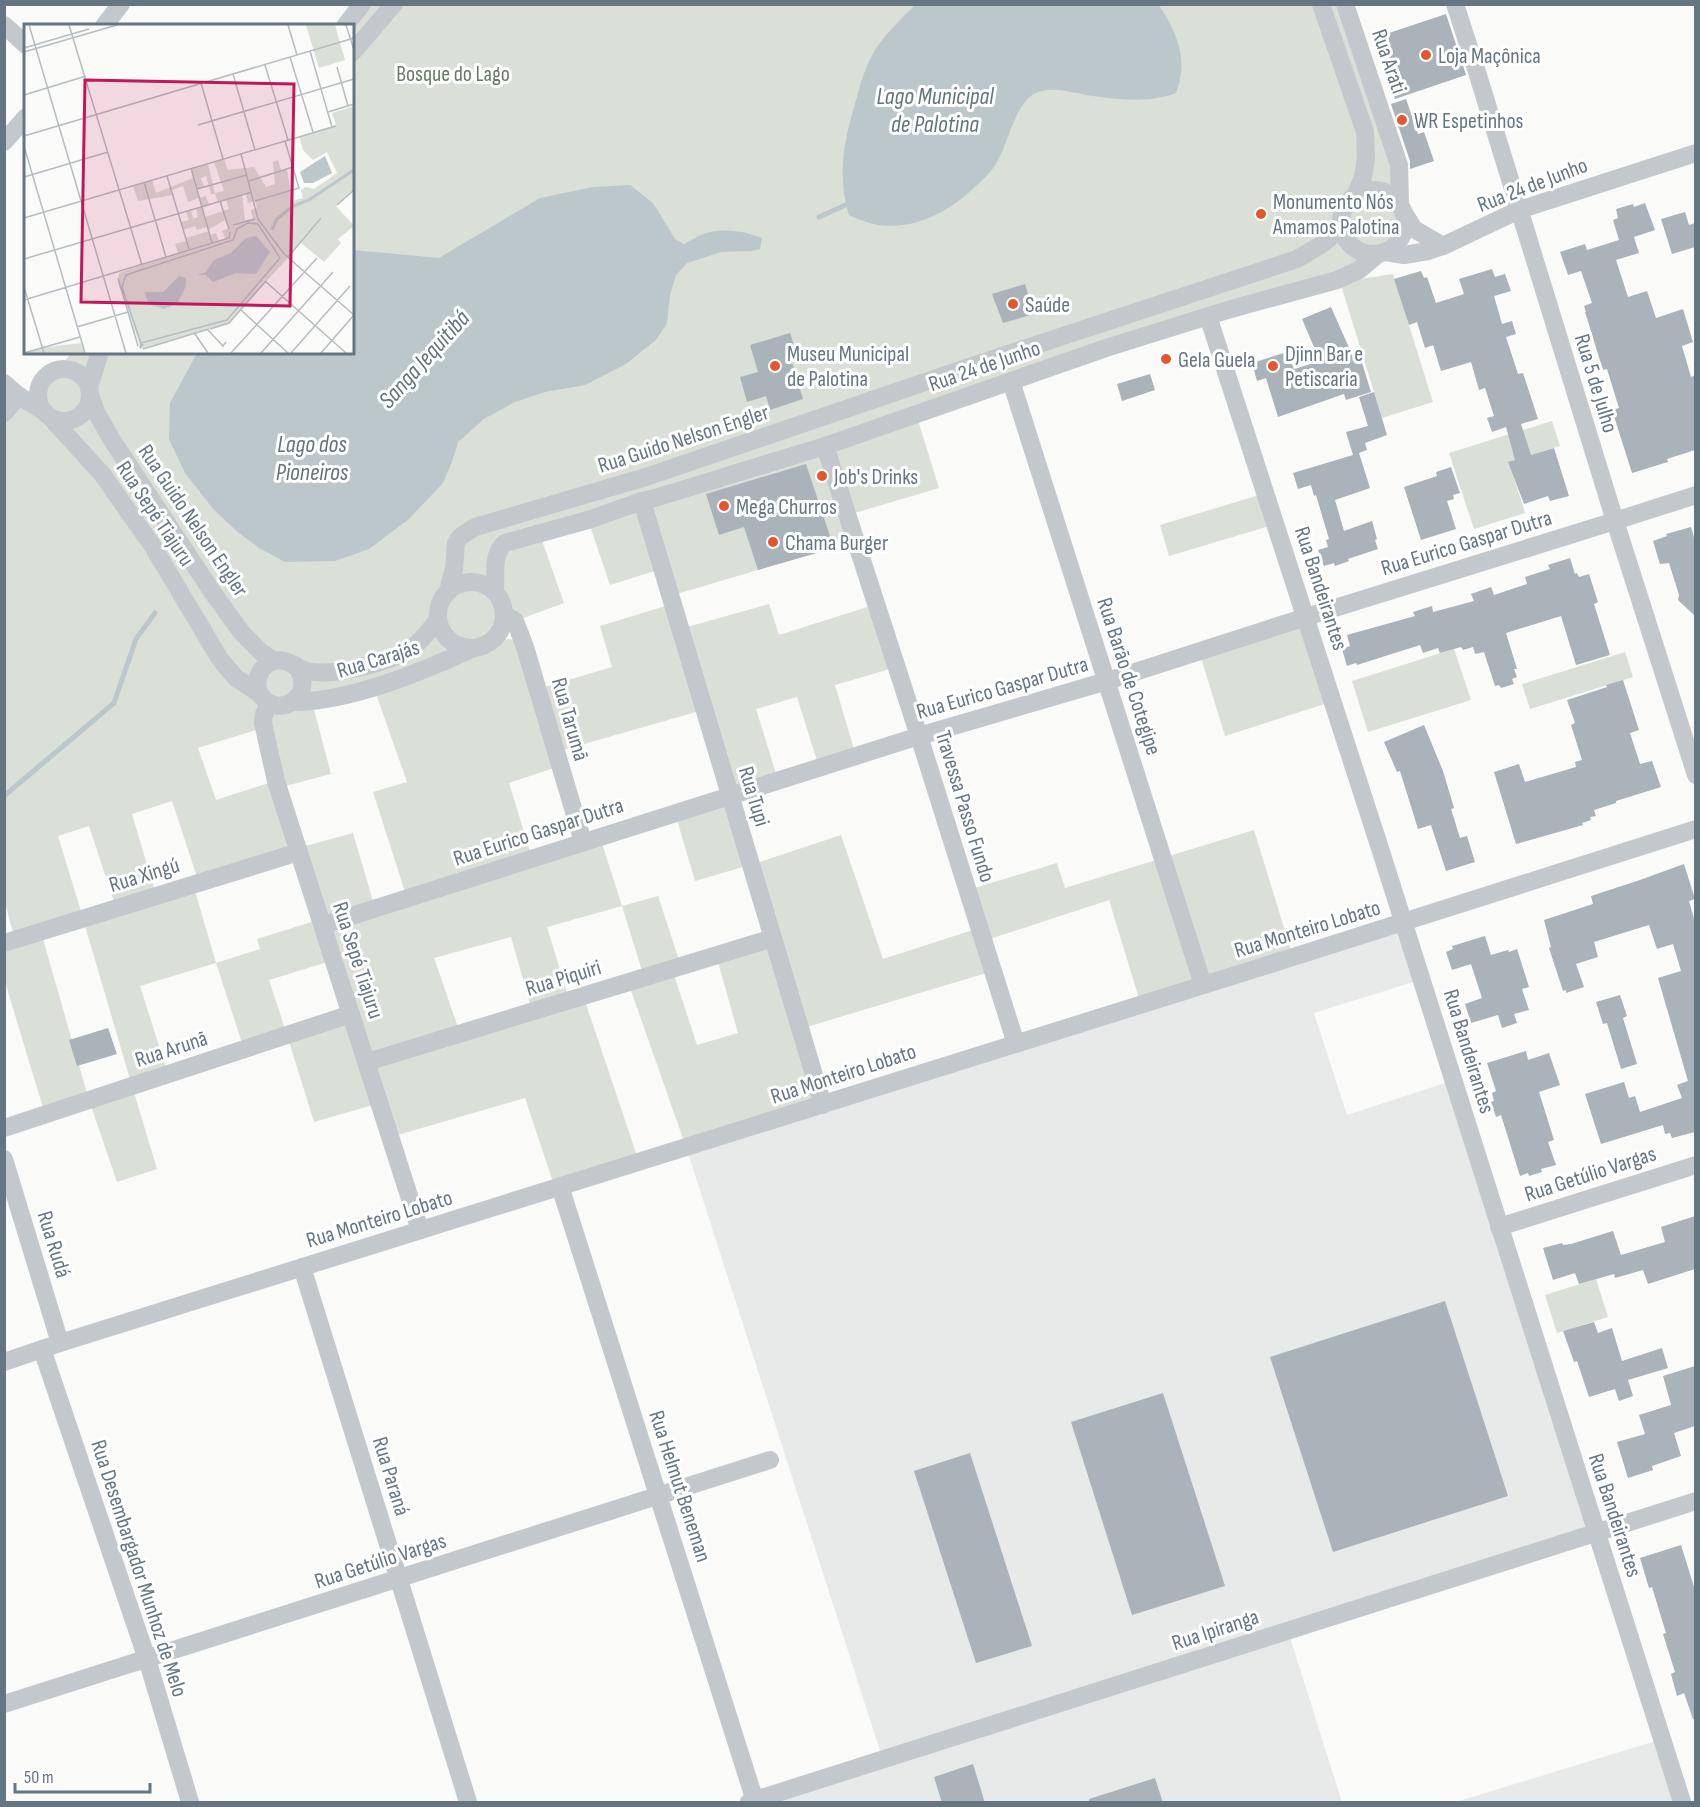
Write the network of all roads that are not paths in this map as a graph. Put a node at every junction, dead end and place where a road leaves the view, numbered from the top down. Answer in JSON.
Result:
{"nodes":[{"id":1,"x":121,"y":4,"type":"edge"},
{"id":2,"x":362,"y":4,"type":"edge"},
{"id":3,"x":394,"y":4,"type":"edge"},
{"id":4,"x":1321,"y":4,"type":"edge"},
{"id":5,"x":1345,"y":4,"type":"edge"},
{"id":6,"x":1455,"y":4,"type":"edge"},
{"id":7,"x":106,"y":24,"type":"edge"},
{"id":8,"x":347,"y":24,"type":"edge"},
{"id":9,"x":4,"y":26,"type":"edge"},
{"id":10,"x":24,"y":43,"type":"edge"},
{"id":11,"x":354,"y":51,"type":"edge"},
{"id":12,"x":24,"y":119,"type":"edge"},
{"id":13,"x":4,"y":142,"type":"edge"},
{"id":14,"x":1695,"y":153,"type":"edge"},
{"id":15,"x":1356,"y":194,"type":"junction"},
{"id":16,"x":1402,"y":208,"type":"junction"},
{"id":17,"x":1519,"y":210,"type":"junction"},
{"id":18,"x":1341,"y":226,"type":"junction"},
{"id":19,"x":1443,"y":246,"type":"junction"},
{"id":20,"x":1382,"y":253,"type":"junction"},
{"id":21,"x":1208,"y":316,"type":"junction"},
{"id":22,"x":69,"y":354,"type":"edge"},
{"id":23,"x":99,"y":354,"type":"edge"},
{"id":24,"x":59,"y":369,"type":"junction"},
{"id":25,"x":1011,"y":381,"type":"junction"},
{"id":26,"x":4,"y":383,"type":"edge"},
{"id":27,"x":90,"y":391,"type":"junction"},
{"id":28,"x":19,"y":396,"type":"junction"},
{"id":29,"x":44,"y":407,"type":"junction"},
{"id":30,"x":4,"y":413,"type":"edge"},
{"id":31,"x":825,"y":446,"type":"junction"},
{"id":32,"x":1695,"y":495,"type":"edge"},
{"id":33,"x":642,"y":501,"type":"junction"},
{"id":34,"x":1615,"y":521,"type":"junction"},
{"id":35,"x":449,"y":590,"type":"junction"},
{"id":36,"x":495,"y":591,"type":"junction"},
{"id":37,"x":505,"y":615,"type":"junction"},
{"id":38,"x":1306,"y":617,"type":"junction"},
{"id":39,"x":438,"y":619,"type":"junction"},
{"id":40,"x":491,"y":641,"type":"junction"},
{"id":41,"x":525,"y":647,"type":"junction"},
{"id":42,"x":474,"y":648,"type":"junction"},
{"id":43,"x":274,"y":661,"type":"junction"},
{"id":44,"x":296,"y":665,"type":"junction"},
{"id":45,"x":1107,"y":681,"type":"junction"},
{"id":46,"x":265,"y":699,"type":"junction"},
{"id":47,"x":294,"y":702,"type":"junction"},
{"id":48,"x":919,"y":736,"type":"junction"},
{"id":49,"x":1695,"y":775,"type":"edge"},
{"id":50,"x":730,"y":796,"type":"junction"},
{"id":51,"x":1695,"y":829,"type":"edge"},
{"id":52,"x":583,"y":842,"type":"junction"},
{"id":53,"x":299,"y":852,"type":"junction"},
{"id":54,"x":1405,"y":922,"type":"junction"},
{"id":55,"x":323,"y":925,"type":"junction"},
{"id":56,"x":772,"y":938,"type":"junction"},
{"id":57,"x":4,"y":943,"type":"edge"},
{"id":58,"x":1203,"y":985,"type":"junction"},
{"id":59,"x":351,"y":1014,"type":"junction"},
{"id":60,"x":1016,"y":1044,"type":"junction"},
{"id":61,"x":367,"y":1062,"type":"junction"},
{"id":62,"x":823,"y":1105,"type":"junction"},
{"id":63,"x":4,"y":1128,"type":"edge"},
{"id":64,"x":4,"y":1159,"type":"edge"},
{"id":65,"x":1695,"y":1165,"type":"edge"},
{"id":66,"x":560,"y":1186,"type":"junction"},
{"id":67,"x":1499,"y":1227,"type":"junction"},
{"id":68,"x":420,"y":1230,"type":"junction"},
{"id":69,"x":302,"y":1267,"type":"junction"},
{"id":70,"x":60,"y":1343,"type":"junction"},
{"id":71,"x":42,"y":1349,"type":"junction"},
{"id":72,"x":4,"y":1362,"type":"edge"},
{"id":73,"x":770,"y":1460,"type":"dead end"},
{"id":74,"x":659,"y":1496,"type":"junction"},
{"id":75,"x":1695,"y":1502,"type":"edge"},
{"id":76,"x":1596,"y":1533,"type":"junction"},
{"id":77,"x":399,"y":1579,"type":"junction"},
{"id":78,"x":147,"y":1659,"type":"junction"},
{"id":79,"x":4,"y":1704,"type":"edge"},
{"id":80,"x":752,"y":1802,"type":"edge"},
{"id":81,"x":190,"y":1803,"type":"edge"},
{"id":82,"x":468,"y":1803,"type":"edge"},
{"id":83,"x":1682,"y":1803,"type":"edge"}],
"edges":[{"from":1,"to":7,"type":"street"},
{"from":2,"to":8,"type":"street"},
{"from":3,"to":11,"type":"street"},
{"from":4,"to":15,"type":"street"},
{"from":5,"to":16,"type":"street","name":"Rua Arati"},
{"from":6,"to":17,"type":"street","name":"Rua 5 de Julho"},
{"from":9,"to":10,"type":"street"},
{"from":12,"to":13,"type":"street"},
{"from":14,"to":17,"type":"street","name":"Rua 24 de Junho"},
{"from":15,"to":16,"type":"street"},
{"from":15,"to":18,"type":"street"},
{"from":16,"to":19,"type":"street"},
{"from":16,"to":20,"type":"street"},
{"from":17,"to":19,"type":"street","name":"Rua 24 de Junho"},
{"from":17,"to":34,"type":"street","name":"Rua 5 de Julho"},
{"from":18,"to":20,"type":"street"},
{"from":18,"to":35,"type":"street","name":"Rua Guido Nelson Engler"},
{"from":19,"to":20,"type":"street","name":"Rua 24 de Junho"},
{"from":20,"to":21,"type":"street","name":"Rua 24 de Junho"},
{"from":21,"to":25,"type":"street","name":"Rua 24 de Junho"},
{"from":21,"to":38,"type":"street","name":"Rua Bandeirantes"},
{"from":22,"to":24,"type":"street"},
{"from":23,"to":27,"type":"street"},
{"from":24,"to":27,"type":"street"},
{"from":24,"to":29,"type":"street"},
{"from":25,"to":31,"type":"street","name":"Rua 24 de Junho"},
{"from":25,"to":45,"type":"street","name":"Rua Barão de Cotegipe"},
{"from":26,"to":28,"type":"street"},
{"from":27,"to":29,"type":"street"},
{"from":27,"to":43,"type":"street","name":"Rua Guido Nelson Engler"},
{"from":28,"to":29,"type":"street"},
{"from":28,"to":30,"type":"street"},
{"from":29,"to":46,"type":"street","name":"Rua Sepé Tiajuru"},
{"from":31,"to":33,"type":"street","name":"Rua 24 de Junho"},
{"from":31,"to":48,"type":"street","name":"Travessa Passo Fundo"},
{"from":32,"to":34,"type":"street","name":"Rua Eurico Gaspar Dutra"},
{"from":33,"to":36,"type":"street","name":"Rua 24 de Junho"},
{"from":33,"to":50,"type":"street","name":"Rua Tupi"},
{"from":34,"to":38,"type":"street","name":"Rua Eurico Gaspar Dutra"},
{"from":34,"to":49,"type":"street","name":"Rua 5 de Julho"},
{"from":35,"to":36,"type":"street"},
{"from":35,"to":39,"type":"street"},
{"from":36,"to":37,"type":"street"},
{"from":37,"to":40,"type":"street"},
{"from":37,"to":41,"type":"street","name":"Rua Tarumã"},
{"from":38,"to":45,"type":"street","name":"Rua Eurico Gaspar Dutra"},
{"from":38,"to":54,"type":"street","name":"Rua Bandeirantes"},
{"from":39,"to":42,"type":"street"},
{"from":39,"to":44,"type":"street"},
{"from":40,"to":41,"type":"street"},
{"from":40,"to":42,"type":"street"},
{"from":41,"to":52,"type":"street","name":"Rua Tarumã"},
{"from":42,"to":47,"type":"street","name":"Rua Carajás"},
{"from":43,"to":44,"type":"street"},
{"from":43,"to":46,"type":"street"},
{"from":44,"to":47,"type":"street"},
{"from":45,"to":48,"type":"street","name":"Rua Eurico Gaspar Dutra"},
{"from":45,"to":58,"type":"street","name":"Rua Barão de Cotegipe"},
{"from":46,"to":47,"type":"street"},
{"from":46,"to":53,"type":"street","name":"Rua Sepé Tiajuru"},
{"from":48,"to":50,"type":"street","name":"Rua Eurico Gaspar Dutra"},
{"from":48,"to":60,"type":"street","name":"Travessa Passo Fundo"},
{"from":50,"to":52,"type":"street","name":"Rua Eurico Gaspar Dutra"},
{"from":50,"to":56,"type":"street","name":"Rua Tupi"},
{"from":51,"to":54,"type":"street","name":"Rua Monteiro Lobato"},
{"from":52,"to":55,"type":"street","name":"Rua Eurico Gaspar Dutra"},
{"from":53,"to":55,"type":"street","name":"Rua Sepé Tiajuru"},
{"from":53,"to":57,"type":"street","name":"Rua Xingú"},
{"from":54,"to":58,"type":"street","name":"Rua Monteiro Lobato"},
{"from":54,"to":67,"type":"street","name":"Rua Bandeirantes"},
{"from":55,"to":59,"type":"street","name":"Rua Sepé Tiajuru"},
{"from":56,"to":61,"type":"street","name":"Rua Piquiri"},
{"from":56,"to":62,"type":"street","name":"Rua Tupi"},
{"from":58,"to":60,"type":"street","name":"Rua Monteiro Lobato"},
{"from":59,"to":61,"type":"street","name":"Rua Sepé Tiajuru"},
{"from":59,"to":63,"type":"street","name":"Rua Arunã"},
{"from":60,"to":62,"type":"street","name":"Rua Monteiro Lobato"},
{"from":61,"to":68,"type":"street","name":"Rua Sepé Tiajuru"},
{"from":62,"to":66,"type":"street","name":"Rua Monteiro Lobato"},
{"from":64,"to":70,"type":"street","name":"Rua Rudá"},
{"from":65,"to":67,"type":"street","name":"Rua Getúlio Vargas"},
{"from":66,"to":68,"type":"street","name":"Rua Monteiro Lobato"},
{"from":66,"to":74,"type":"street","name":"Rua Helmut Beneman"},
{"from":67,"to":76,"type":"street","name":"Rua Bandeirantes"},
{"from":68,"to":69,"type":"street","name":"Rua Monteiro Lobato"},
{"from":69,"to":70,"type":"street","name":"Rua Monteiro Lobato"},
{"from":69,"to":77,"type":"street","name":"Rua Paraná"},
{"from":70,"to":71,"type":"street","name":"Rua Monteiro Lobato"},
{"from":71,"to":72,"type":"street","name":"Rua Monteiro Lobato"},
{"from":71,"to":78,"type":"street","name":"Rua Desembargador Munhoz de Melo"},
{"from":73,"to":74,"type":"street","name":"Rua Getúlio Vargas"},
{"from":74,"to":77,"type":"street","name":"Rua Getúlio Vargas"},
{"from":74,"to":80,"type":"street","name":"Rua Helmut Beneman"},
{"from":75,"to":76,"type":"street","name":"Rua Ipiranga"},
{"from":76,"to":80,"type":"street","name":"Rua Ipiranga"},
{"from":76,"to":83,"type":"street","name":"Rua Bandeirantes"},
{"from":77,"to":78,"type":"street","name":"Rua Getúlio Vargas"},
{"from":77,"to":82,"type":"street","name":"Rua Paraná"},
{"from":78,"to":79,"type":"street","name":"Rua Getúlio Vargas"},
{"from":78,"to":81,"type":"street","name":"Rua Desembargador Munhoz de Melo"}]}
